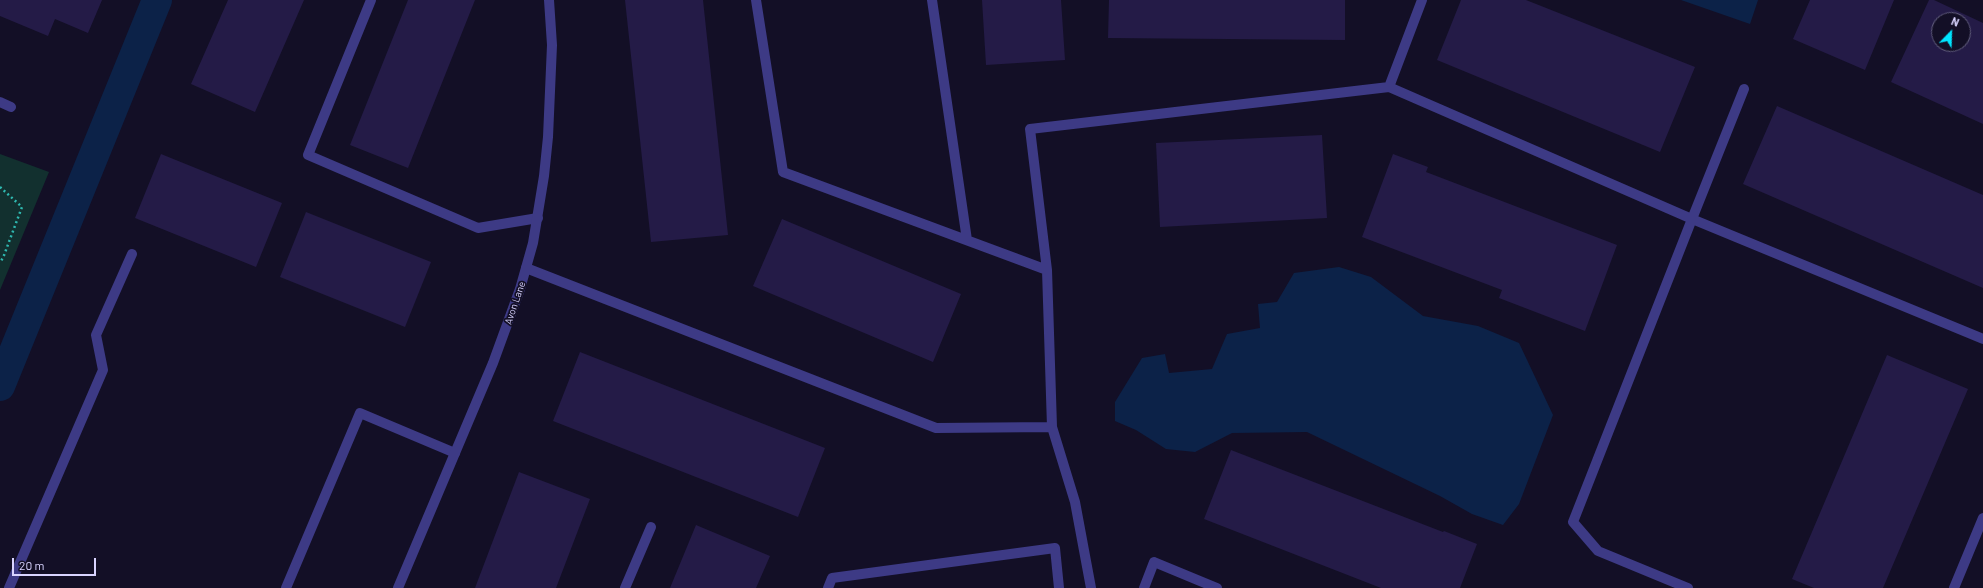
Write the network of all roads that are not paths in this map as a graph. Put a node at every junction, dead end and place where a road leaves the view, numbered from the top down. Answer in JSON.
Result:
{"nodes":[{"id":1,"x":371,"y":0,"type":"edge"},
{"id":2,"x":549,"y":0,"type":"edge"},
{"id":3,"x":756,"y":0,"type":"edge"},
{"id":4,"x":932,"y":0,"type":"edge"},
{"id":5,"x":1422,"y":0,"type":"edge"},
{"id":6,"x":1389,"y":86,"type":"junction"},
{"id":7,"x":1744,"y":89,"type":"dead end"},
{"id":8,"x":0,"y":102,"type":"edge"},
{"id":9,"x":11,"y":107,"type":"dead end"},
{"id":10,"x":538,"y":218,"type":"junction"},
{"id":11,"x":1692,"y":219,"type":"junction"},
{"id":12,"x":967,"y":240,"type":"junction"},
{"id":13,"x":132,"y":254,"type":"dead end"},
{"id":14,"x":526,"y":268,"type":"junction"},
{"id":15,"x":1047,"y":270,"type":"junction"},
{"id":16,"x":1983,"y":339,"type":"edge"},
{"id":17,"x":1052,"y":427,"type":"junction"},
{"id":18,"x":455,"y":453,"type":"junction"},
{"id":19,"x":1983,"y":518,"type":"edge"},
{"id":20,"x":650,"y":527,"type":"dead end"},
{"id":21,"x":9,"y":588,"type":"edge"},
{"id":22,"x":286,"y":588,"type":"edge"},
{"id":23,"x":398,"y":588,"type":"edge"},
{"id":24,"x":625,"y":588,"type":"edge"},
{"id":25,"x":828,"y":588,"type":"edge"},
{"id":26,"x":1059,"y":588,"type":"edge"},
{"id":27,"x":1091,"y":588,"type":"edge"},
{"id":28,"x":1144,"y":588,"type":"edge"},
{"id":29,"x":1217,"y":588,"type":"edge"},
{"id":30,"x":1688,"y":588,"type":"edge"},
{"id":31,"x":1954,"y":588,"type":"edge"}],
"edges":[{"from":1,"to":10,"type":"street"},
{"from":2,"to":10,"type":"street","name":"Avon Lane"},
{"from":3,"to":12,"type":"street"},
{"from":4,"to":12,"type":"street"},
{"from":5,"to":6,"type":"street"},
{"from":6,"to":11,"type":"street"},
{"from":6,"to":15,"type":"street"},
{"from":7,"to":11,"type":"street"},
{"from":8,"to":9,"type":"street"},
{"from":10,"to":14,"type":"street","name":"Avon Lane"},
{"from":11,"to":16,"type":"street"},
{"from":11,"to":30,"type":"street"},
{"from":12,"to":15,"type":"street"},
{"from":13,"to":21,"type":"street"},
{"from":14,"to":17,"type":"street"},
{"from":14,"to":18,"type":"street","name":"Avon Lane"},
{"from":15,"to":17,"type":"street"},
{"from":17,"to":27,"type":"street"},
{"from":18,"to":22,"type":"street"},
{"from":18,"to":23,"type":"street","name":"Avon Lane"},
{"from":19,"to":31,"type":"street"},
{"from":20,"to":24,"type":"street"},
{"from":25,"to":26,"type":"street"},
{"from":28,"to":29,"type":"street"}]}
